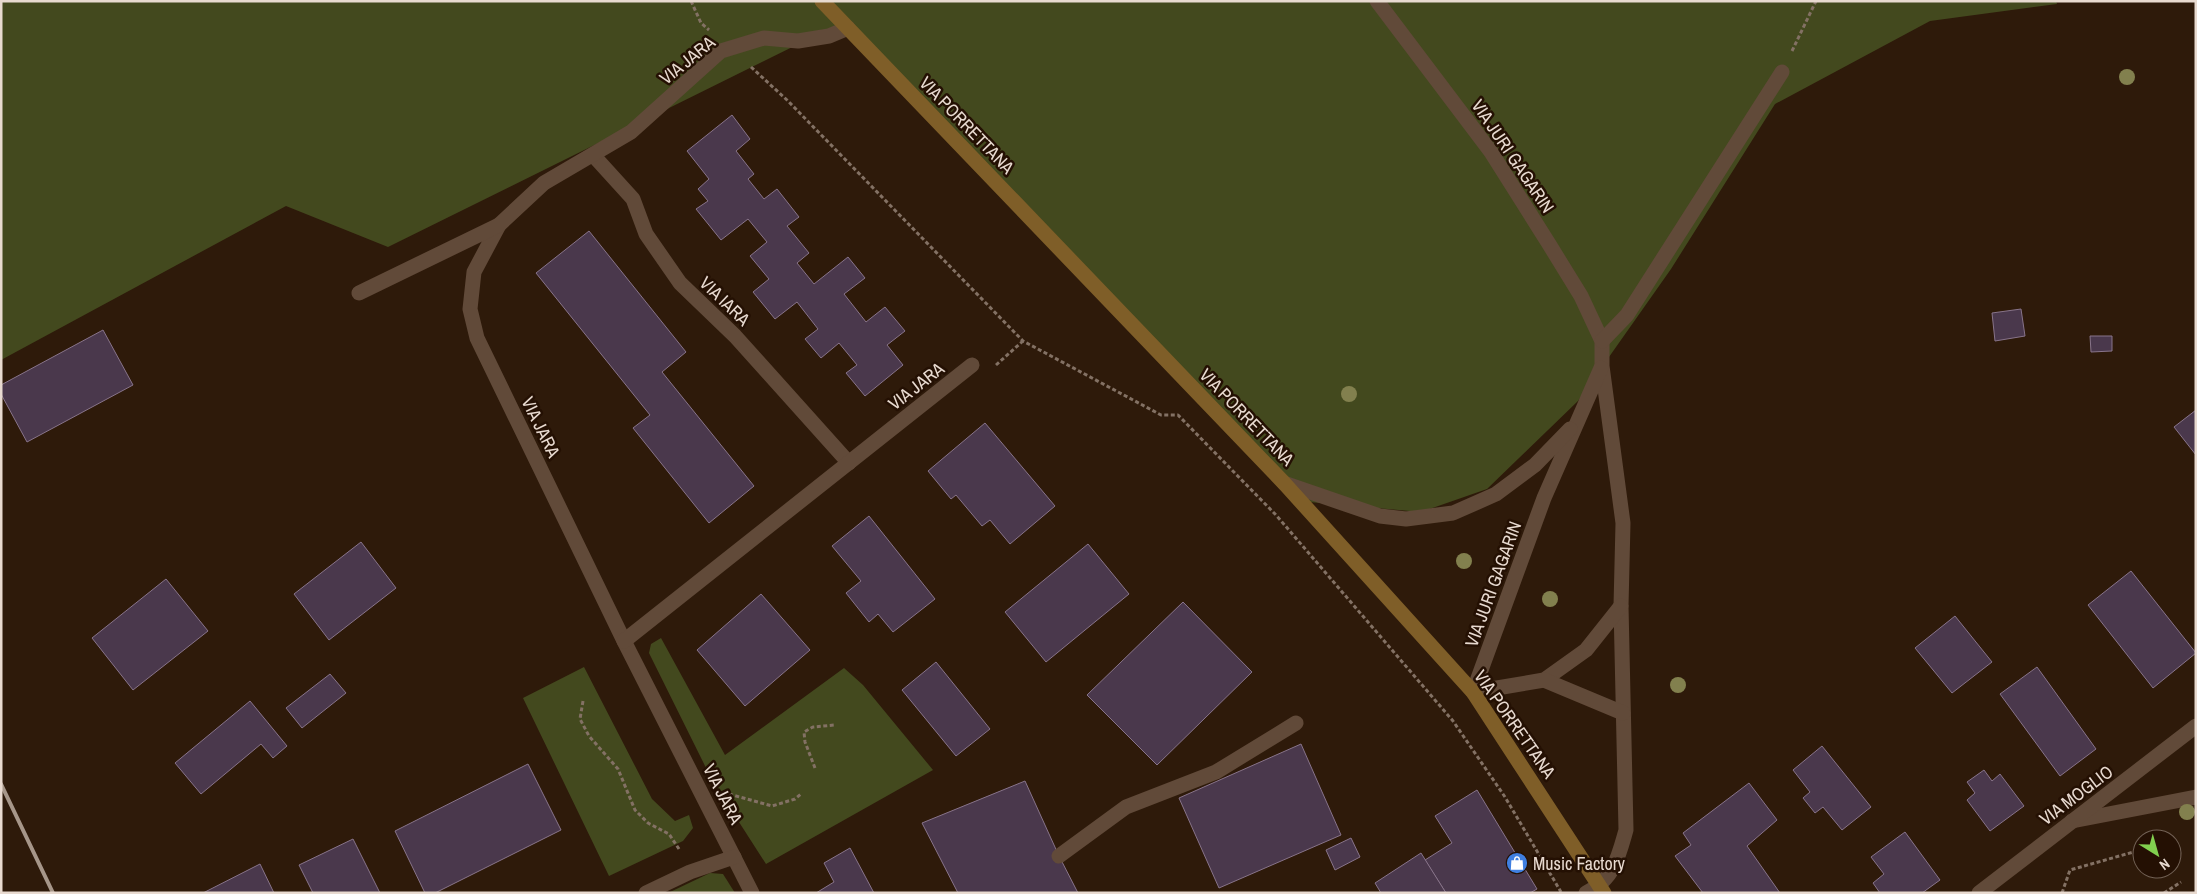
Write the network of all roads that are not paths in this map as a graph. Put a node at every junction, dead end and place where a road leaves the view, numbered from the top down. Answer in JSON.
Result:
{"nodes":[{"id":1,"x":822,"y":1,"type":"edge"},
{"id":2,"x":1377,"y":1,"type":"edge"},
{"id":3,"x":848,"y":28,"type":"junction"},
{"id":4,"x":1782,"y":72,"type":"road end"},
{"id":5,"x":593,"y":155,"type":"junction"},
{"id":6,"x":499,"y":225,"type":"junction"},
{"id":7,"x":359,"y":293,"type":"dead end"},
{"id":8,"x":1602,"y":341,"type":"junction"},
{"id":9,"x":972,"y":366,"type":"dead end"},
{"id":10,"x":1602,"y":366,"type":"junction"},
{"id":11,"x":1576,"y":423,"type":"junction"},
{"id":12,"x":849,"y":463,"type":"junction"},
{"id":13,"x":1284,"y":483,"type":"junction"},
{"id":14,"x":1621,"y":606,"type":"junction"},
{"id":15,"x":624,"y":641,"type":"junction"},
{"id":16,"x":1544,"y":680,"type":"junction"},
{"id":17,"x":1474,"y":692,"type":"junction"},
{"id":18,"x":1623,"y":713,"type":"junction"},
{"id":19,"x":1296,"y":723,"type":"dead end"},
{"id":20,"x":2196,"y":726,"type":"edge"},
{"id":21,"x":2196,"y":797,"type":"edge"},
{"id":22,"x":2072,"y":821,"type":"junction"},
{"id":23,"x":1059,"y":856,"type":"dead end"},
{"id":24,"x":734,"y":857,"type":"junction"},
{"id":25,"x":1602,"y":889,"type":"edge"},
{"id":26,"x":646,"y":893,"type":"edge"},
{"id":27,"x":752,"y":893,"type":"edge"},
{"id":28,"x":1586,"y":893,"type":"edge"},
{"id":29,"x":1979,"y":893,"type":"edge"}],
"edges":[{"from":1,"to":3,"type":"main road","name":"VIA PORRETTANA"},
{"from":2,"to":8,"type":"street","name":"VIA JURI GAGARIN"},
{"from":3,"to":5,"type":"street","name":"VIA JARA"},
{"from":3,"to":13,"type":"main road","name":"VIA PORRETTANA"},
{"from":4,"to":8,"type":"street"},
{"from":5,"to":6,"type":"street","name":"VIA JARA"},
{"from":5,"to":12,"type":"street","name":"VIA IARA"},
{"from":6,"to":7,"type":"street","name":"VIA JARA"},
{"from":6,"to":15,"type":"street","name":"VIA JARA"},
{"from":8,"to":10,"type":"street","name":"VIA JURI GAGARIN"},
{"from":9,"to":12,"type":"street","name":"VIA JARA"},
{"from":10,"to":11,"type":"street","name":"VIA JURI GAGARIN"},
{"from":10,"to":14,"type":"street","name":"VIA JURI GAGARIN"},
{"from":11,"to":13,"type":"street","name":"VIA JURI GAGARIN"},
{"from":11,"to":17,"type":"street","name":"VIA JURI GAGARIN"},
{"from":12,"to":15,"type":"street","name":"VIA JARA"},
{"from":13,"to":17,"type":"main road","name":"VIA PORRETTANA"},
{"from":14,"to":16,"type":"street"},
{"from":14,"to":18,"type":"street","name":"VIA JURI GAGARIN"},
{"from":15,"to":24,"type":"street","name":"VIA JARA"},
{"from":16,"to":17,"type":"street"},
{"from":16,"to":18,"type":"street"},
{"from":17,"to":25,"type":"main road","name":"VIA PORRETTANA"},
{"from":18,"to":25,"type":"street","name":"VIA JURI GAGARIN"},
{"from":19,"to":23,"type":"street"},
{"from":20,"to":22,"type":"street","name":"VIA MOGLIO"},
{"from":21,"to":22,"type":"street"},
{"from":22,"to":29,"type":"street","name":"VIA MOGLIO"},
{"from":24,"to":26,"type":"street"},
{"from":24,"to":27,"type":"street","name":"VIA JARA"},
{"from":25,"to":28,"type":"street"}]}
